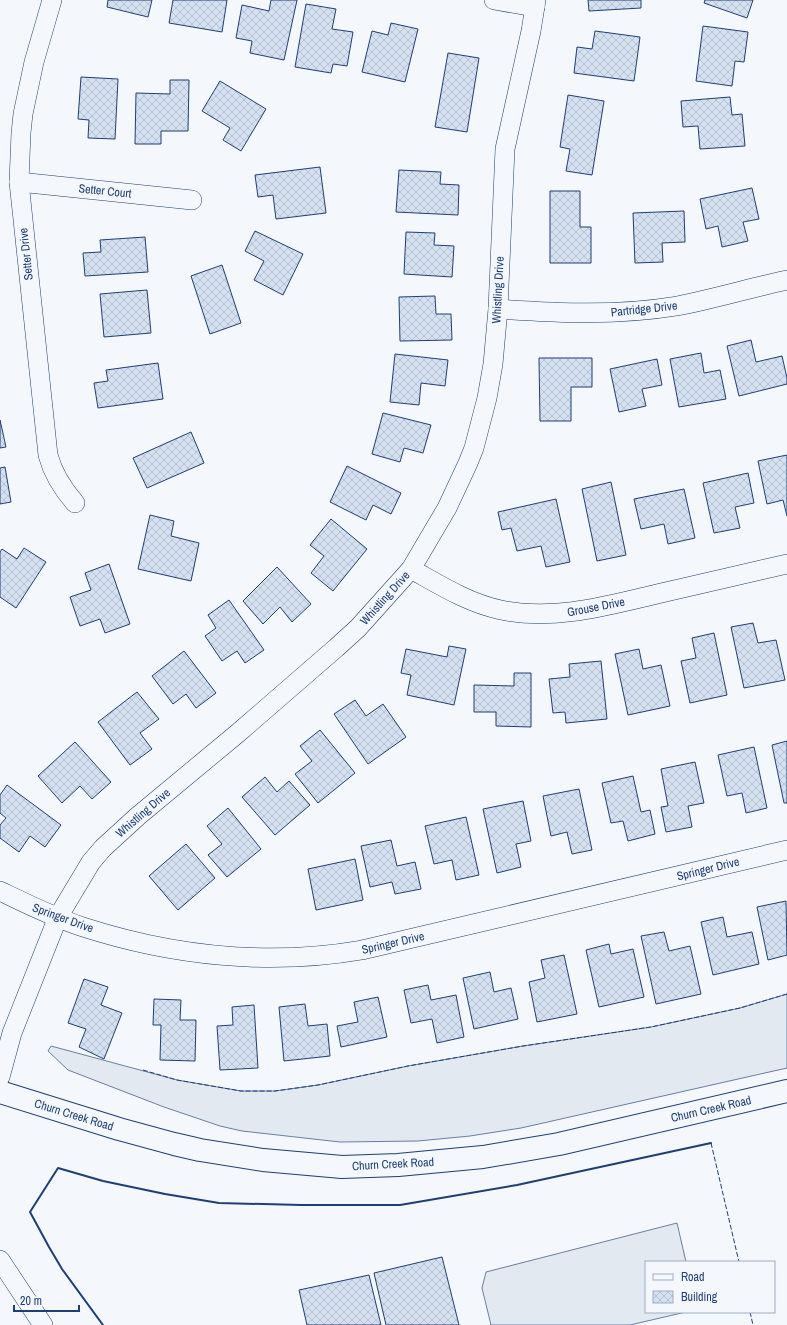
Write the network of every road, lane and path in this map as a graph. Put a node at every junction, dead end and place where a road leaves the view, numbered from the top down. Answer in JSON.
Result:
{"nodes":[{"id":1,"x":52,"y":0,"type":"edge"},
{"id":2,"x":494,"y":0,"type":"edge"},
{"id":3,"x":535,"y":3,"type":"edge"},
{"id":4,"x":19,"y":182,"type":"junction"},
{"id":5,"x":192,"y":200,"type":"dead end"},
{"id":6,"x":787,"y":280,"type":"edge"},
{"id":7,"x":498,"y":308,"type":"junction"},
{"id":8,"x":75,"y":503,"type":"dead end"},
{"id":9,"x":787,"y":564,"type":"edge"},
{"id":10,"x":411,"y":569,"type":"junction"},
{"id":11,"x":787,"y":850,"type":"edge"},
{"id":12,"x":0,"y":891,"type":"edge"},
{"id":13,"x":58,"y":917,"type":"junction"},
{"id":14,"x":0,"y":1076,"type":"edge"},
{"id":15,"x":787,"y":1091,"type":"edge"},
{"id":16,"x":0,"y":1092,"type":"edge"},
{"id":17,"x":0,"y":1260,"type":"edge"},
{"id":18,"x":43,"y":1325,"type":"edge"}],
"edges":[{"from":1,"to":4,"type":"street","name":"Setter Drive"},
{"from":2,"to":3,"type":"street"},
{"from":3,"to":7,"type":"street","name":"Whistling Drive"},
{"from":4,"to":5,"type":"street","name":"Setter Court"},
{"from":4,"to":8,"type":"street","name":"Setter Drive"},
{"from":6,"to":7,"type":"street","name":"Partridge Drive"},
{"from":7,"to":10,"type":"street","name":"Whistling Drive"},
{"from":9,"to":10,"type":"street","name":"Grouse Drive"},
{"from":10,"to":13,"type":"street","name":"Whistling Drive"},
{"from":11,"to":13,"type":"street","name":"Springer Drive"},
{"from":12,"to":13,"type":"street","name":"Springer Drive"},
{"from":13,"to":14,"type":"street","name":"Whistling Drive"},
{"from":15,"to":16,"type":"main road","name":"Churn Creek Road"},
{"from":17,"to":18,"type":"street"}]}
